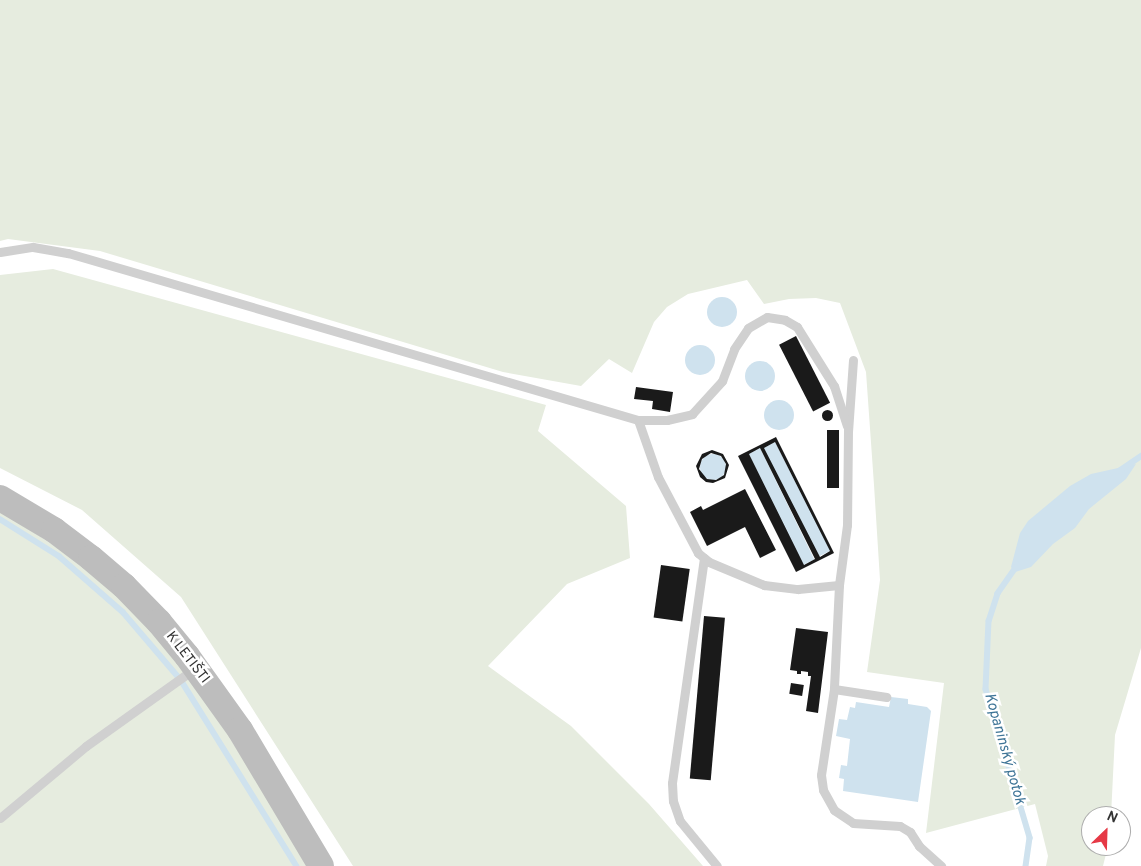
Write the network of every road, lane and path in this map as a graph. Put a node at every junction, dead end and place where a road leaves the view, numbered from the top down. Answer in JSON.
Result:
{"nodes":[{"id":1,"x":0,"y":252,"type":"edge"},
{"id":2,"x":853,"y":360,"type":"dead end"},
{"id":3,"x":638,"y":420,"type":"junction"},
{"id":4,"x":848,"y":431,"type":"junction"},
{"id":5,"x":0,"y":498,"type":"edge"},
{"id":6,"x":704,"y":558,"type":"junction"},
{"id":7,"x":839,"y":585,"type":"junction"},
{"id":8,"x":196,"y":668,"type":"junction"},
{"id":9,"x":834,"y":689,"type":"junction"},
{"id":10,"x":886,"y":697,"type":"dead end"},
{"id":11,"x":0,"y":818,"type":"edge"},
{"id":12,"x":321,"y":866,"type":"edge"},
{"id":13,"x":718,"y":866,"type":"edge"},
{"id":14,"x":941,"y":866,"type":"edge"}],
"edges":[{"from":1,"to":3,"type":"lane"},
{"from":2,"to":4,"type":"lane"},
{"from":3,"to":4,"type":"lane"},
{"from":3,"to":6,"type":"lane"},
{"from":4,"to":7,"type":"lane"},
{"from":5,"to":8,"type":"street","name":"K LETIŠTI"},
{"from":6,"to":7,"type":"lane"},
{"from":6,"to":13,"type":"lane"},
{"from":7,"to":9,"type":"lane"},
{"from":8,"to":11,"type":"lane"},
{"from":8,"to":12,"type":"street","name":"K LETIŠTI"},
{"from":9,"to":10,"type":"lane"},
{"from":9,"to":14,"type":"lane"}]}
